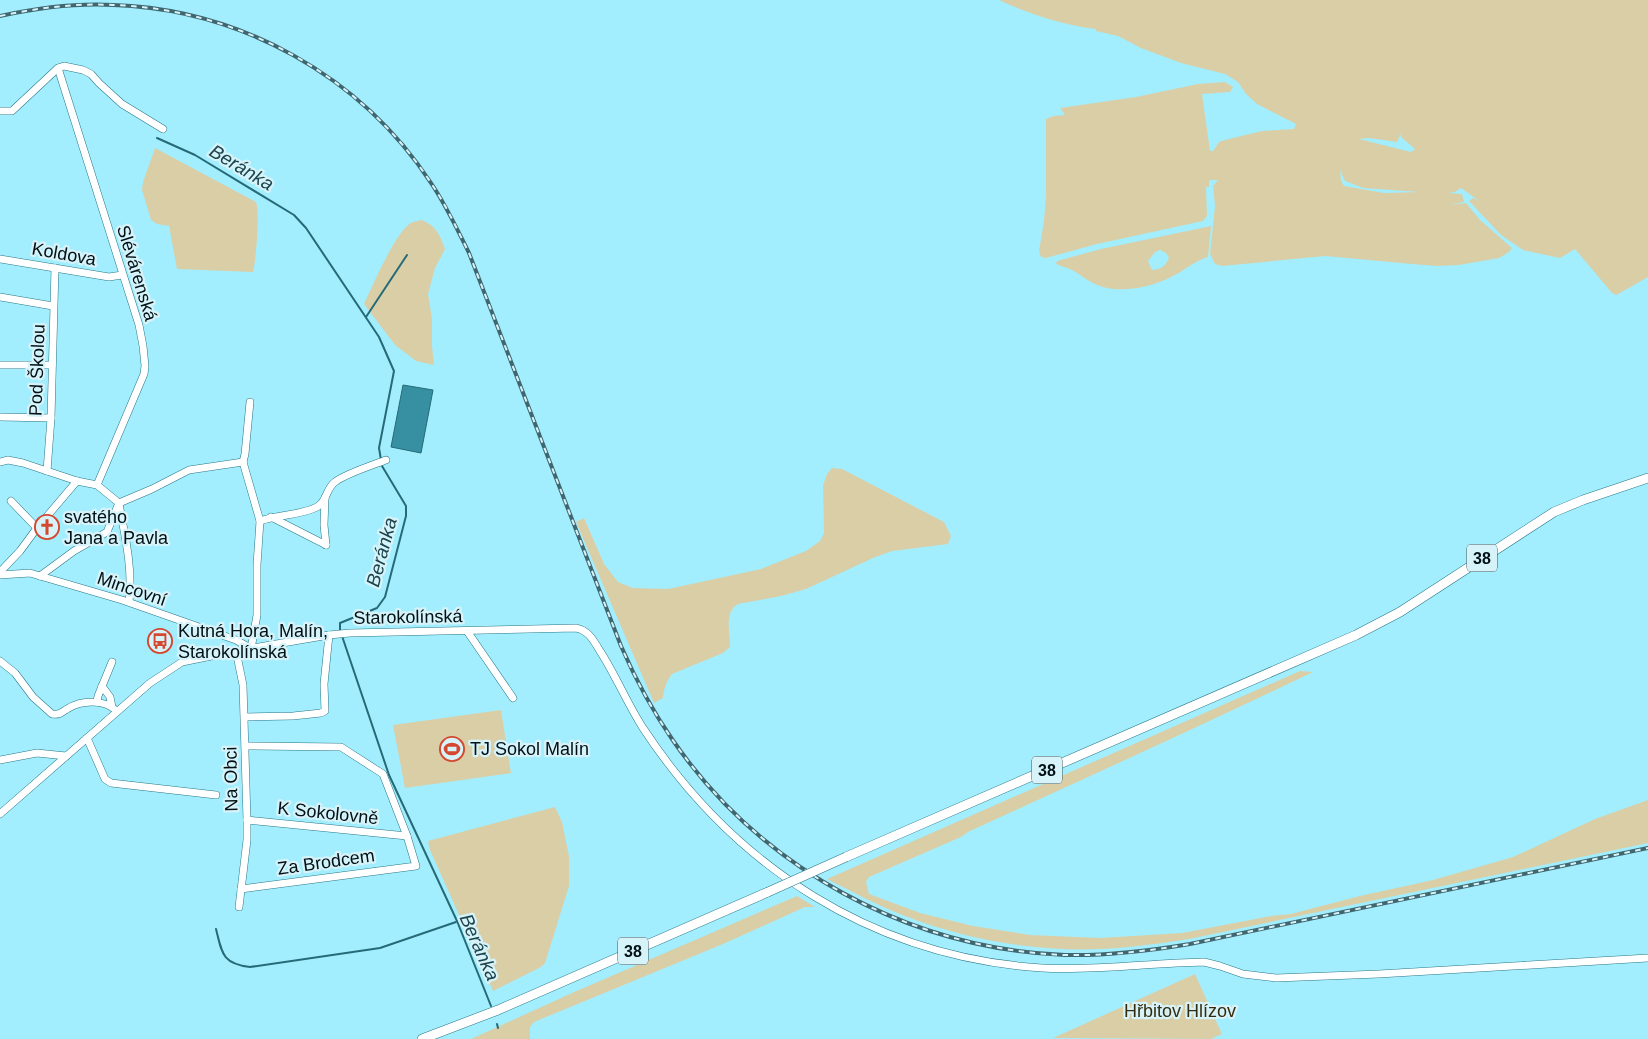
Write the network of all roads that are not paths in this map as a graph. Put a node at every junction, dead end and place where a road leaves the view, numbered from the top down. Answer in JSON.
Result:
{"nodes":[{"id":1,"x":58,"y":68,"type":"junction"},
{"id":2,"x":0,"y":111,"type":"edge"},
{"id":3,"x":162,"y":128,"type":"dead end"},
{"id":4,"x":0,"y":259,"type":"edge"},
{"id":5,"x":55,"y":268,"type":"junction"},
{"id":6,"x":122,"y":275,"type":"junction"},
{"id":7,"x":0,"y":297,"type":"edge"},
{"id":8,"x":53,"y":306,"type":"junction"},
{"id":9,"x":0,"y":365,"type":"edge"},
{"id":10,"x":52,"y":365,"type":"junction"},
{"id":11,"x":250,"y":402,"type":"dead end"},
{"id":12,"x":0,"y":417,"type":"edge"},
{"id":13,"x":50,"y":418,"type":"junction"},
{"id":14,"x":386,"y":460,"type":"dead end"},
{"id":15,"x":0,"y":462,"type":"edge"},
{"id":16,"x":243,"y":462,"type":"junction"},
{"id":17,"x":47,"y":471,"type":"junction"},
{"id":18,"x":1648,"y":478,"type":"edge"},
{"id":19,"x":77,"y":481,"type":"junction"},
{"id":20,"x":97,"y":484,"type":"junction"},
{"id":21,"x":325,"y":498,"type":"junction"},
{"id":22,"x":11,"y":501,"type":"dead end"},
{"id":23,"x":119,"y":503,"type":"junction"},
{"id":24,"x":270,"y":517,"type":"junction"},
{"id":25,"x":260,"y":521,"type":"junction"},
{"id":26,"x":37,"y":528,"type":"junction"},
{"id":27,"x":0,"y":574,"type":"edge"},
{"id":28,"x":40,"y":576,"type":"junction"},
{"id":29,"x":129,"y":602,"type":"junction"},
{"id":30,"x":467,"y":631,"type":"junction"},
{"id":31,"x":329,"y":635,"type":"junction"},
{"id":32,"x":250,"y":649,"type":"junction"},
{"id":33,"x":236,"y":651,"type":"junction"},
{"id":34,"x":0,"y":661,"type":"edge"},
{"id":35,"x":112,"y":662,"type":"dead end"},
{"id":36,"x":102,"y":686,"type":"junction"},
{"id":37,"x":513,"y":698,"type":"dead end"},
{"id":38,"x":97,"y":702,"type":"junction"},
{"id":39,"x":115,"y":709,"type":"junction"},
{"id":40,"x":245,"y":716,"type":"junction"},
{"id":41,"x":87,"y":738,"type":"junction"},
{"id":42,"x":246,"y":746,"type":"junction"},
{"id":43,"x":66,"y":756,"type":"junction"},
{"id":44,"x":0,"y":760,"type":"edge"},
{"id":45,"x":216,"y":795,"type":"dead end"},
{"id":46,"x":0,"y":814,"type":"edge"},
{"id":47,"x":247,"y":820,"type":"junction"},
{"id":48,"x":406,"y":836,"type":"junction"},
{"id":49,"x":241,"y":889,"type":"junction"},
{"id":50,"x":239,"y":907,"type":"dead end"},
{"id":51,"x":1648,"y":958,"type":"edge"},
{"id":52,"x":422,"y":1039,"type":"edge"}],
"edges":[{"from":1,"to":2,"type":"street"},
{"from":1,"to":3,"type":"street"},
{"from":1,"to":6,"type":"street","name":"Slévárenská"},
{"from":4,"to":5,"type":"street","name":"Koldova"},
{"from":5,"to":6,"type":"street","name":"Koldova"},
{"from":5,"to":8,"type":"street","name":"Pod Školou"},
{"from":6,"to":20,"type":"street","name":"Slévárenská"},
{"from":7,"to":8,"type":"street"},
{"from":8,"to":10,"type":"street","name":"Pod Školou"},
{"from":9,"to":10,"type":"street"},
{"from":10,"to":13,"type":"street","name":"Pod Školou"},
{"from":11,"to":16,"type":"street"},
{"from":12,"to":13,"type":"street"},
{"from":13,"to":17,"type":"street","name":"Pod Školou"},
{"from":14,"to":21,"type":"street"},
{"from":15,"to":17,"type":"street"},
{"from":16,"to":23,"type":"street"},
{"from":16,"to":25,"type":"street"},
{"from":17,"to":19,"type":"street"},
{"from":18,"to":52,"type":"main road","number":"38","bridge":true},
{"from":19,"to":20,"type":"street"},
{"from":19,"to":26,"type":"street"},
{"from":20,"to":23,"type":"street"},
{"from":21,"to":24,"type":"street"},
{"from":21,"to":24,"type":"street"},
{"from":22,"to":26,"type":"street"},
{"from":23,"to":28,"type":"street"},
{"from":23,"to":29,"type":"street"},
{"from":24,"to":25,"type":"street"},
{"from":25,"to":32,"type":"street"},
{"from":26,"to":27,"type":"street"},
{"from":27,"to":28,"type":"street","name":"Mincovní"},
{"from":28,"to":29,"type":"street","name":"Mincovní"},
{"from":29,"to":32,"type":"street","name":"Mincovní"},
{"from":30,"to":31,"type":"street","name":"Starokolínská"},
{"from":30,"to":37,"type":"street"},
{"from":30,"to":51,"type":"street","name":"Starokolínská"},
{"from":31,"to":32,"type":"street","name":"Starokolínská"},
{"from":31,"to":40,"type":"street"},
{"from":32,"to":33,"type":"street","name":"Starokolínská"},
{"from":33,"to":39,"type":"street","name":"Starokolínská"},
{"from":33,"to":40,"type":"street","name":"Na Obci"},
{"from":34,"to":38,"type":"street"},
{"from":35,"to":36,"type":"street"},
{"from":36,"to":38,"type":"street"},
{"from":36,"to":39,"type":"street"},
{"from":38,"to":39,"type":"street"},
{"from":39,"to":41,"type":"street","name":"Starokolínská"},
{"from":40,"to":42,"type":"street","name":"Na Obci"},
{"from":41,"to":43,"type":"street","name":"Starokolínská"},
{"from":41,"to":45,"type":"street"},
{"from":42,"to":47,"type":"street","name":"Na Obci"},
{"from":42,"to":48,"type":"street"},
{"from":43,"to":44,"type":"street"},
{"from":43,"to":46,"type":"street","name":"Starokolínská"},
{"from":47,"to":48,"type":"street","name":"K Sokolovně"},
{"from":47,"to":49,"type":"street","name":"Na Obci"},
{"from":48,"to":49,"type":"street","name":"Za Brodcem"},
{"from":49,"to":50,"type":"street","name":"Na Obci"}]}
